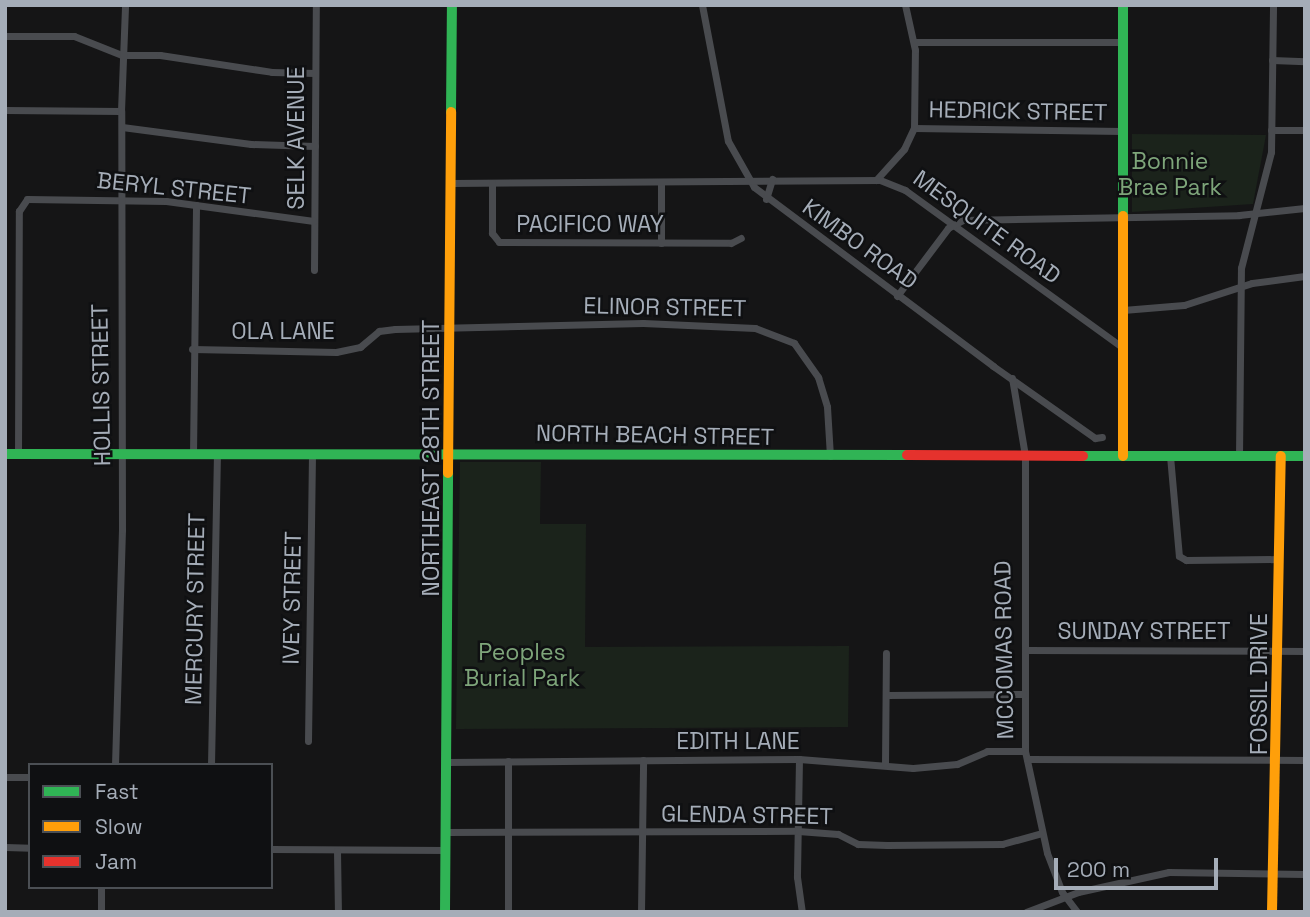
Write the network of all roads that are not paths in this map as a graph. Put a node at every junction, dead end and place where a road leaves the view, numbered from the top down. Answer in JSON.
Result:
{"nodes":[{"id":1,"x":125,"y":5,"type":"edge"},
{"id":2,"x":316,"y":5,"type":"edge"},
{"id":3,"x":452,"y":5,"type":"edge"},
{"id":4,"x":702,"y":5,"type":"edge"},
{"id":5,"x":905,"y":5,"type":"edge"},
{"id":6,"x":1123,"y":5,"type":"edge"},
{"id":7,"x":1273,"y":5,"type":"edge"},
{"id":8,"x":5,"y":36,"type":"edge"},
{"id":9,"x":914,"y":42,"type":"junction"},
{"id":10,"x":1123,"y":42,"type":"junction"},
{"id":11,"x":122,"y":55,"type":"junction"},
{"id":12,"x":1272,"y":60,"type":"junction"},
{"id":13,"x":1305,"y":61,"type":"edge"},
{"id":14,"x":315,"y":73,"type":"junction"},
{"id":15,"x":5,"y":110,"type":"edge"},
{"id":16,"x":121,"y":111,"type":"junction"},
{"id":17,"x":122,"y":127,"type":"junction"},
{"id":18,"x":914,"y":128,"type":"junction"},
{"id":19,"x":1271,"y":130,"type":"junction"},
{"id":20,"x":1305,"y":130,"type":"edge"},
{"id":21,"x":1122,"y":131,"type":"junction"},
{"id":22,"x":315,"y":146,"type":"junction"},
{"id":23,"x":772,"y":179,"type":"junction"},
{"id":24,"x":876,"y":180,"type":"junction"},
{"id":25,"x":748,"y":181,"type":"junction"},
{"id":26,"x":660,"y":182,"type":"junction"},
{"id":27,"x":452,"y":183,"type":"junction"},
{"id":28,"x":492,"y":183,"type":"junction"},
{"id":29,"x":121,"y":198,"type":"junction"},
{"id":30,"x":766,"y":199,"type":"junction"},
{"id":31,"x":196,"y":205,"type":"junction"},
{"id":32,"x":1305,"y":208,"type":"edge"},
{"id":33,"x":1258,"y":211,"type":"junction"},
{"id":34,"x":1123,"y":218,"type":"junction"},
{"id":35,"x":314,"y":221,"type":"junction"},
{"id":36,"x":951,"y":225,"type":"junction"},
{"id":37,"x":741,"y":238,"type":"dead end"},
{"id":38,"x":661,"y":243,"type":"junction"},
{"id":39,"x":314,"y":270,"type":"dead end"},
{"id":40,"x":1305,"y":276,"type":"edge"},
{"id":41,"x":1240,"y":287,"type":"junction"},
{"id":42,"x":897,"y":296,"type":"junction"},
{"id":43,"x":1123,"y":310,"type":"junction"},
{"id":44,"x":452,"y":328,"type":"junction"},
{"id":45,"x":1123,"y":348,"type":"junction"},
{"id":46,"x":192,"y":349,"type":"junction"},
{"id":47,"x":1012,"y":378,"type":"junction"},
{"id":48,"x":1102,"y":437,"type":"dead end"},
{"id":49,"x":451,"y":453,"type":"junction"},
{"id":50,"x":5,"y":454,"type":"edge"},
{"id":51,"x":18,"y":454,"type":"junction"},
{"id":52,"x":192,"y":454,"type":"junction"},
{"id":53,"x":121,"y":455,"type":"junction"},
{"id":54,"x":217,"y":455,"type":"junction"},
{"id":55,"x":312,"y":455,"type":"junction"},
{"id":56,"x":830,"y":456,"type":"junction"},
{"id":57,"x":1025,"y":456,"type":"junction"},
{"id":58,"x":1123,"y":456,"type":"junction"},
{"id":59,"x":1170,"y":456,"type":"junction"},
{"id":60,"x":1239,"y":456,"type":"junction"},
{"id":61,"x":1280,"y":456,"type":"junction"},
{"id":62,"x":1305,"y":456,"type":"edge"},
{"id":63,"x":1278,"y":559,"type":"junction"},
{"id":64,"x":1025,"y":650,"type":"junction"},
{"id":65,"x":1278,"y":651,"type":"junction"},
{"id":66,"x":1305,"y":651,"type":"edge"},
{"id":67,"x":886,"y":653,"type":"dead end"},
{"id":68,"x":1023,"y":694,"type":"junction"},
{"id":69,"x":887,"y":695,"type":"junction"},
{"id":70,"x":308,"y":741,"type":"dead end"},
{"id":71,"x":1026,"y":755,"type":"junction"},
{"id":72,"x":799,"y":759,"type":"junction"},
{"id":73,"x":643,"y":760,"type":"junction"},
{"id":74,"x":1278,"y":760,"type":"junction"},
{"id":75,"x":1305,"y":760,"type":"edge"},
{"id":76,"x":508,"y":761,"type":"junction"},
{"id":77,"x":447,"y":762,"type":"junction"},
{"id":78,"x":115,"y":763,"type":"edge"},
{"id":79,"x":211,"y":763,"type":"edge"},
{"id":80,"x":885,"y":764,"type":"junction"},
{"id":81,"x":28,"y":776,"type":"edge"},
{"id":82,"x":5,"y":777,"type":"edge"},
{"id":83,"x":798,"y":831,"type":"junction"},
{"id":84,"x":446,"y":832,"type":"junction"},
{"id":85,"x":642,"y":832,"type":"junction"},
{"id":86,"x":509,"y":833,"type":"junction"},
{"id":87,"x":1042,"y":833,"type":"junction"},
{"id":88,"x":5,"y":847,"type":"edge"},
{"id":89,"x":28,"y":848,"type":"edge"},
{"id":90,"x":273,"y":849,"type":"edge"},
{"id":91,"x":446,"y":850,"type":"junction"},
{"id":92,"x":337,"y":851,"type":"junction"},
{"id":93,"x":1274,"y":873,"type":"junction"},
{"id":94,"x":1305,"y":874,"type":"edge"},
{"id":95,"x":101,"y":889,"type":"edge"},
{"id":96,"x":1066,"y":897,"type":"junction"},
{"id":97,"x":101,"y":912,"type":"edge"},
{"id":98,"x":338,"y":912,"type":"edge"},
{"id":99,"x":445,"y":912,"type":"edge"},
{"id":100,"x":508,"y":912,"type":"edge"},
{"id":101,"x":641,"y":912,"type":"edge"},
{"id":102,"x":802,"y":912,"type":"edge"},
{"id":103,"x":1026,"y":912,"type":"edge"},
{"id":104,"x":1069,"y":912,"type":"edge"},
{"id":105,"x":1077,"y":912,"type":"edge"},
{"id":106,"x":1272,"y":912,"type":"edge"}],
"edges":[{"from":1,"to":11,"type":"street","name":"HOLLIS STREET"},
{"from":2,"to":14,"type":"street","name":"SELK AVENUE"},
{"from":3,"to":27,"type":"main road","name":"NORTHEAST 28TH STREET"},
{"from":4,"to":25,"type":"street","name":"KIMBO ROAD"},
{"from":5,"to":9,"type":"street"},
{"from":6,"to":10,"type":"main road"},
{"from":7,"to":12,"type":"street"},
{"from":8,"to":11,"type":"street"},
{"from":9,"to":10,"type":"street"},
{"from":9,"to":18,"type":"street"},
{"from":10,"to":21,"type":"main road"},
{"from":11,"to":14,"type":"street"},
{"from":11,"to":16,"type":"street","name":"HOLLIS STREET"},
{"from":12,"to":13,"type":"street"},
{"from":12,"to":19,"type":"street"},
{"from":14,"to":22,"type":"street","name":"SELK AVENUE"},
{"from":15,"to":16,"type":"street"},
{"from":16,"to":17,"type":"street","name":"HOLLIS STREET"},
{"from":17,"to":22,"type":"street"},
{"from":17,"to":29,"type":"street","name":"HOLLIS STREET"},
{"from":18,"to":21,"type":"street","name":"HEDRICK STREET"},
{"from":18,"to":24,"type":"street"},
{"from":19,"to":20,"type":"street"},
{"from":19,"to":33,"type":"street"},
{"from":21,"to":34,"type":"main road"},
{"from":22,"to":35,"type":"street","name":"SELK AVENUE"},
{"from":23,"to":24,"type":"street","name":"MESQUITE ROAD"},
{"from":23,"to":25,"type":"street","name":"MESQUITE ROAD"},
{"from":23,"to":30,"type":"street"},
{"from":24,"to":36,"type":"street","name":"MESQUITE ROAD"},
{"from":25,"to":26,"type":"street","name":"MESQUITE ROAD"},
{"from":25,"to":30,"type":"street","name":"KIMBO ROAD"},
{"from":26,"to":28,"type":"street","name":"MESQUITE ROAD"},
{"from":26,"to":38,"type":"street"},
{"from":27,"to":28,"type":"street","name":"MESQUITE ROAD"},
{"from":27,"to":44,"type":"main road","name":"NORTHEAST 28TH STREET"},
{"from":28,"to":38,"type":"street","name":"PACIFICO WAY"},
{"from":29,"to":31,"type":"street","name":"BERYL STREET"},
{"from":29,"to":51,"type":"street","name":"BERYL STREET"},
{"from":29,"to":53,"type":"street","name":"HOLLIS STREET"},
{"from":30,"to":42,"type":"street","name":"KIMBO ROAD"},
{"from":31,"to":35,"type":"street","name":"BERYL STREET"},
{"from":31,"to":46,"type":"street"},
{"from":32,"to":33,"type":"street"},
{"from":33,"to":34,"type":"street"},
{"from":33,"to":41,"type":"street"},
{"from":34,"to":36,"type":"street"},
{"from":34,"to":43,"type":"main road"},
{"from":35,"to":39,"type":"street","name":"SELK AVENUE"},
{"from":36,"to":42,"type":"street"},
{"from":36,"to":45,"type":"street","name":"MESQUITE ROAD"},
{"from":37,"to":38,"type":"street","name":"PACIFICO WAY"},
{"from":40,"to":41,"type":"street"},
{"from":41,"to":43,"type":"street"},
{"from":41,"to":60,"type":"street"},
{"from":42,"to":47,"type":"street","name":"KIMBO ROAD"},
{"from":43,"to":45,"type":"main road"},
{"from":44,"to":46,"type":"street","name":"OLA LANE"},
{"from":44,"to":49,"type":"main road","name":"NORTHEAST 28TH STREET"},
{"from":44,"to":56,"type":"street","name":"ELINOR STREET"},
{"from":45,"to":58,"type":"main road"},
{"from":46,"to":52,"type":"street"},
{"from":47,"to":48,"type":"street","name":"KIMBO ROAD"},
{"from":47,"to":57,"type":"street","name":"MCCOMAS ROAD"},
{"from":49,"to":55,"type":"main road","name":"NORTH BEACH STREET"},
{"from":49,"to":56,"type":"main road","name":"NORTH BEACH STREET"},
{"from":49,"to":77,"type":"main road","name":"NORTHEAST 28TH STREET"},
{"from":50,"to":51,"type":"main road","name":"NORTH BEACH STREET"},
{"from":51,"to":53,"type":"main road","name":"NORTH BEACH STREET"},
{"from":52,"to":53,"type":"main road","name":"NORTH BEACH STREET"},
{"from":52,"to":54,"type":"main road","name":"NORTH BEACH STREET"},
{"from":53,"to":78,"type":"street","name":"HOLLIS STREET"},
{"from":54,"to":55,"type":"main road","name":"NORTH BEACH STREET"},
{"from":54,"to":79,"type":"street","name":"MERCURY STREET"},
{"from":55,"to":70,"type":"street","name":"IVEY STREET"},
{"from":56,"to":57,"type":"main road","name":"NORTH BEACH STREET"},
{"from":57,"to":58,"type":"main road","name":"NORTH BEACH STREET"},
{"from":57,"to":64,"type":"street","name":"MCCOMAS ROAD"},
{"from":58,"to":59,"type":"main road","name":"NORTH BEACH STREET"},
{"from":59,"to":60,"type":"main road","name":"NORTH BEACH STREET"},
{"from":59,"to":63,"type":"street"},
{"from":60,"to":61,"type":"main road","name":"NORTH BEACH STREET"},
{"from":61,"to":62,"type":"main road","name":"NORTH BEACH STREET"},
{"from":61,"to":63,"type":"main road","name":"FOSSIL DRIVE"},
{"from":63,"to":65,"type":"main road","name":"FOSSIL DRIVE"},
{"from":64,"to":65,"type":"street","name":"SUNDAY STREET"},
{"from":64,"to":68,"type":"street","name":"MCCOMAS ROAD"},
{"from":65,"to":66,"type":"street","name":"SUNDAY STREET"},
{"from":65,"to":74,"type":"main road","name":"FOSSIL DRIVE"},
{"from":67,"to":69,"type":"street"},
{"from":68,"to":69,"type":"street"},
{"from":68,"to":71,"type":"street","name":"MCCOMAS ROAD"},
{"from":69,"to":80,"type":"street"},
{"from":71,"to":74,"type":"street","name":"EDITH LANE"},
{"from":71,"to":80,"type":"street","name":"EDITH LANE"},
{"from":71,"to":87,"type":"street","name":"MCCOMAS ROAD"},
{"from":72,"to":73,"type":"street","name":"EDITH LANE"},
{"from":72,"to":80,"type":"street","name":"EDITH LANE"},
{"from":72,"to":83,"type":"street"},
{"from":73,"to":76,"type":"street","name":"EDITH LANE"},
{"from":73,"to":85,"type":"street"},
{"from":74,"to":75,"type":"street","name":"EDITH LANE"},
{"from":74,"to":93,"type":"main road","name":"FOSSIL DRIVE"},
{"from":76,"to":77,"type":"street","name":"EDITH LANE"},
{"from":76,"to":86,"type":"street"},
{"from":77,"to":84,"type":"main road","name":"NORTHEAST 28TH STREET"},
{"from":81,"to":82,"type":"street"},
{"from":83,"to":85,"type":"street","name":"GLENDA STREET"},
{"from":83,"to":87,"type":"street","name":"GLENDA STREET"},
{"from":83,"to":102,"type":"street"},
{"from":84,"to":86,"type":"street","name":"GLENDA STREET"},
{"from":84,"to":91,"type":"main road","name":"NORTHEAST 28TH STREET"},
{"from":85,"to":86,"type":"street","name":"GLENDA STREET"},
{"from":85,"to":101,"type":"street"},
{"from":86,"to":100,"type":"street"},
{"from":87,"to":96,"type":"street","name":"MCCOMAS ROAD"},
{"from":88,"to":89,"type":"street"},
{"from":90,"to":92,"type":"street"},
{"from":91,"to":92,"type":"street"},
{"from":91,"to":99,"type":"main road","name":"NORTHEAST 28TH STREET"},
{"from":92,"to":98,"type":"street"},
{"from":93,"to":94,"type":"street"},
{"from":93,"to":96,"type":"street"},
{"from":93,"to":106,"type":"main road","name":"FOSSIL DRIVE"},
{"from":95,"to":97,"type":"street"},
{"from":96,"to":103,"type":"street"},
{"from":96,"to":104,"type":"street"},
{"from":96,"to":105,"type":"street","name":"MCCOMAS ROAD"}]}
